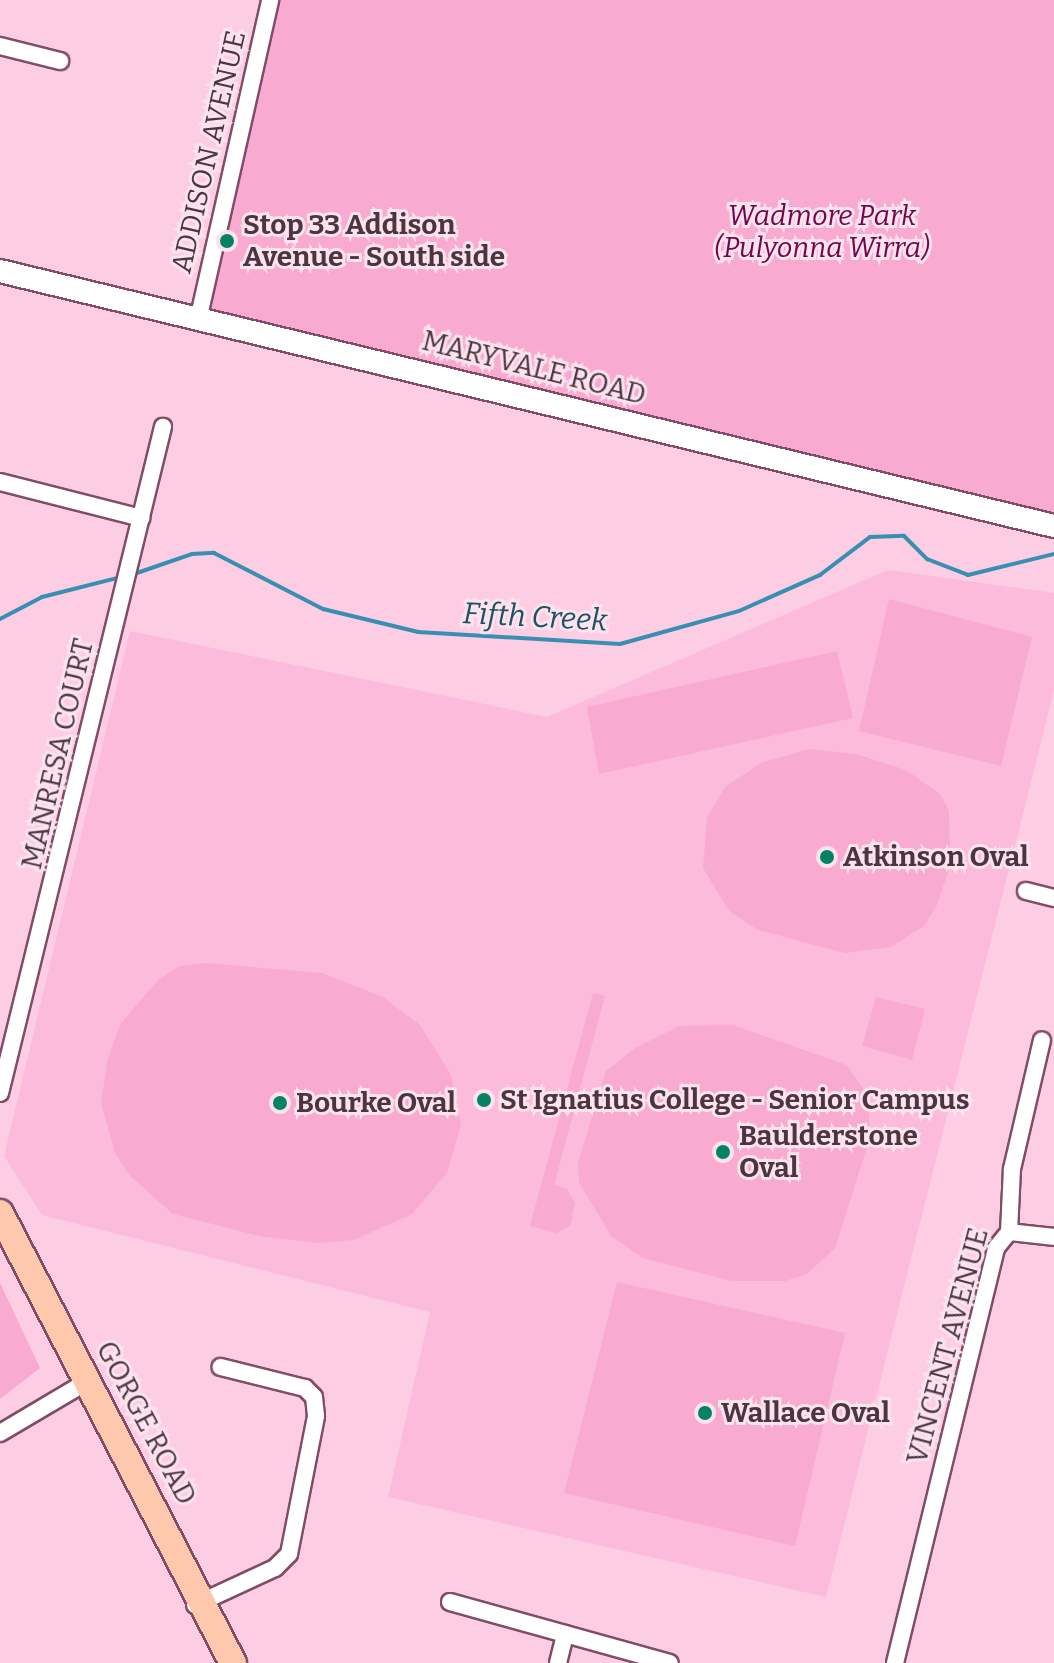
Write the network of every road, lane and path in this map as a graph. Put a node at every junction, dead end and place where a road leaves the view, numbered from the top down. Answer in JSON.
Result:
{"nodes":[{"id":1,"x":270,"y":0,"type":"edge"},
{"id":2,"x":0,"y":46,"type":"edge"},
{"id":3,"x":60,"y":61,"type":"dead end"},
{"id":4,"x":0,"y":271,"type":"edge"},
{"id":5,"x":199,"y":316,"type":"junction"},
{"id":6,"x":163,"y":427,"type":"dead end"},
{"id":7,"x":0,"y":482,"type":"edge"},
{"id":8,"x":141,"y":518,"type":"junction"},
{"id":9,"x":1054,"y":526,"type":"edge"},
{"id":10,"x":1026,"y":891,"type":"dead end"},
{"id":11,"x":1054,"y":898,"type":"edge"},
{"id":12,"x":1042,"y":1040,"type":"dead end"},
{"id":13,"x":0,"y":1093,"type":"edge"},
{"id":14,"x":0,"y":1213,"type":"edge"},
{"id":15,"x":1009,"y":1232,"type":"junction"},
{"id":16,"x":1054,"y":1237,"type":"edge"},
{"id":17,"x":0,"y":1248,"type":"edge"},
{"id":18,"x":221,"y":1367,"type":"dead end"},
{"id":19,"x":81,"y":1385,"type":"junction"},
{"id":20,"x":0,"y":1433,"type":"edge"},
{"id":21,"x":450,"y":1602,"type":"dead end"},
{"id":22,"x":196,"y":1604,"type":"junction"},
{"id":23,"x":565,"y":1634,"type":"junction"},
{"id":24,"x":216,"y":1663,"type":"edge"},
{"id":25,"x":233,"y":1663,"type":"edge"},
{"id":26,"x":558,"y":1663,"type":"edge"},
{"id":27,"x":670,"y":1663,"type":"edge"},
{"id":28,"x":895,"y":1663,"type":"edge"}],
"edges":[{"from":1,"to":5,"type":"street","name":"ADDISON AVENUE"},
{"from":2,"to":3,"type":"street"},
{"from":4,"to":5,"type":"main road","name":"MARYVALE ROAD"},
{"from":5,"to":9,"type":"main road","name":"MARYVALE ROAD"},
{"from":6,"to":8,"type":"street","name":"MANRESA COURT"},
{"from":7,"to":8,"type":"street"},
{"from":8,"to":13,"type":"street","name":"MANRESA COURT"},
{"from":10,"to":11,"type":"street"},
{"from":12,"to":15,"type":"street","name":"VINCENT AVENUE"},
{"from":14,"to":19,"type":"main road","name":"GORGE ROAD"},
{"from":15,"to":16,"type":"street"},
{"from":15,"to":28,"type":"street","name":"VINCENT AVENUE"},
{"from":17,"to":19,"type":"main road","name":"GORGE ROAD"},
{"from":18,"to":22,"type":"street"},
{"from":19,"to":20,"type":"street"},
{"from":19,"to":22,"type":"main road","name":"GORGE ROAD"},
{"from":21,"to":23,"type":"street"},
{"from":22,"to":24,"type":"main road","name":"GORGE ROAD"},
{"from":22,"to":25,"type":"main road","name":"GORGE ROAD"},
{"from":23,"to":26,"type":"street"},
{"from":23,"to":27,"type":"street"}]}
